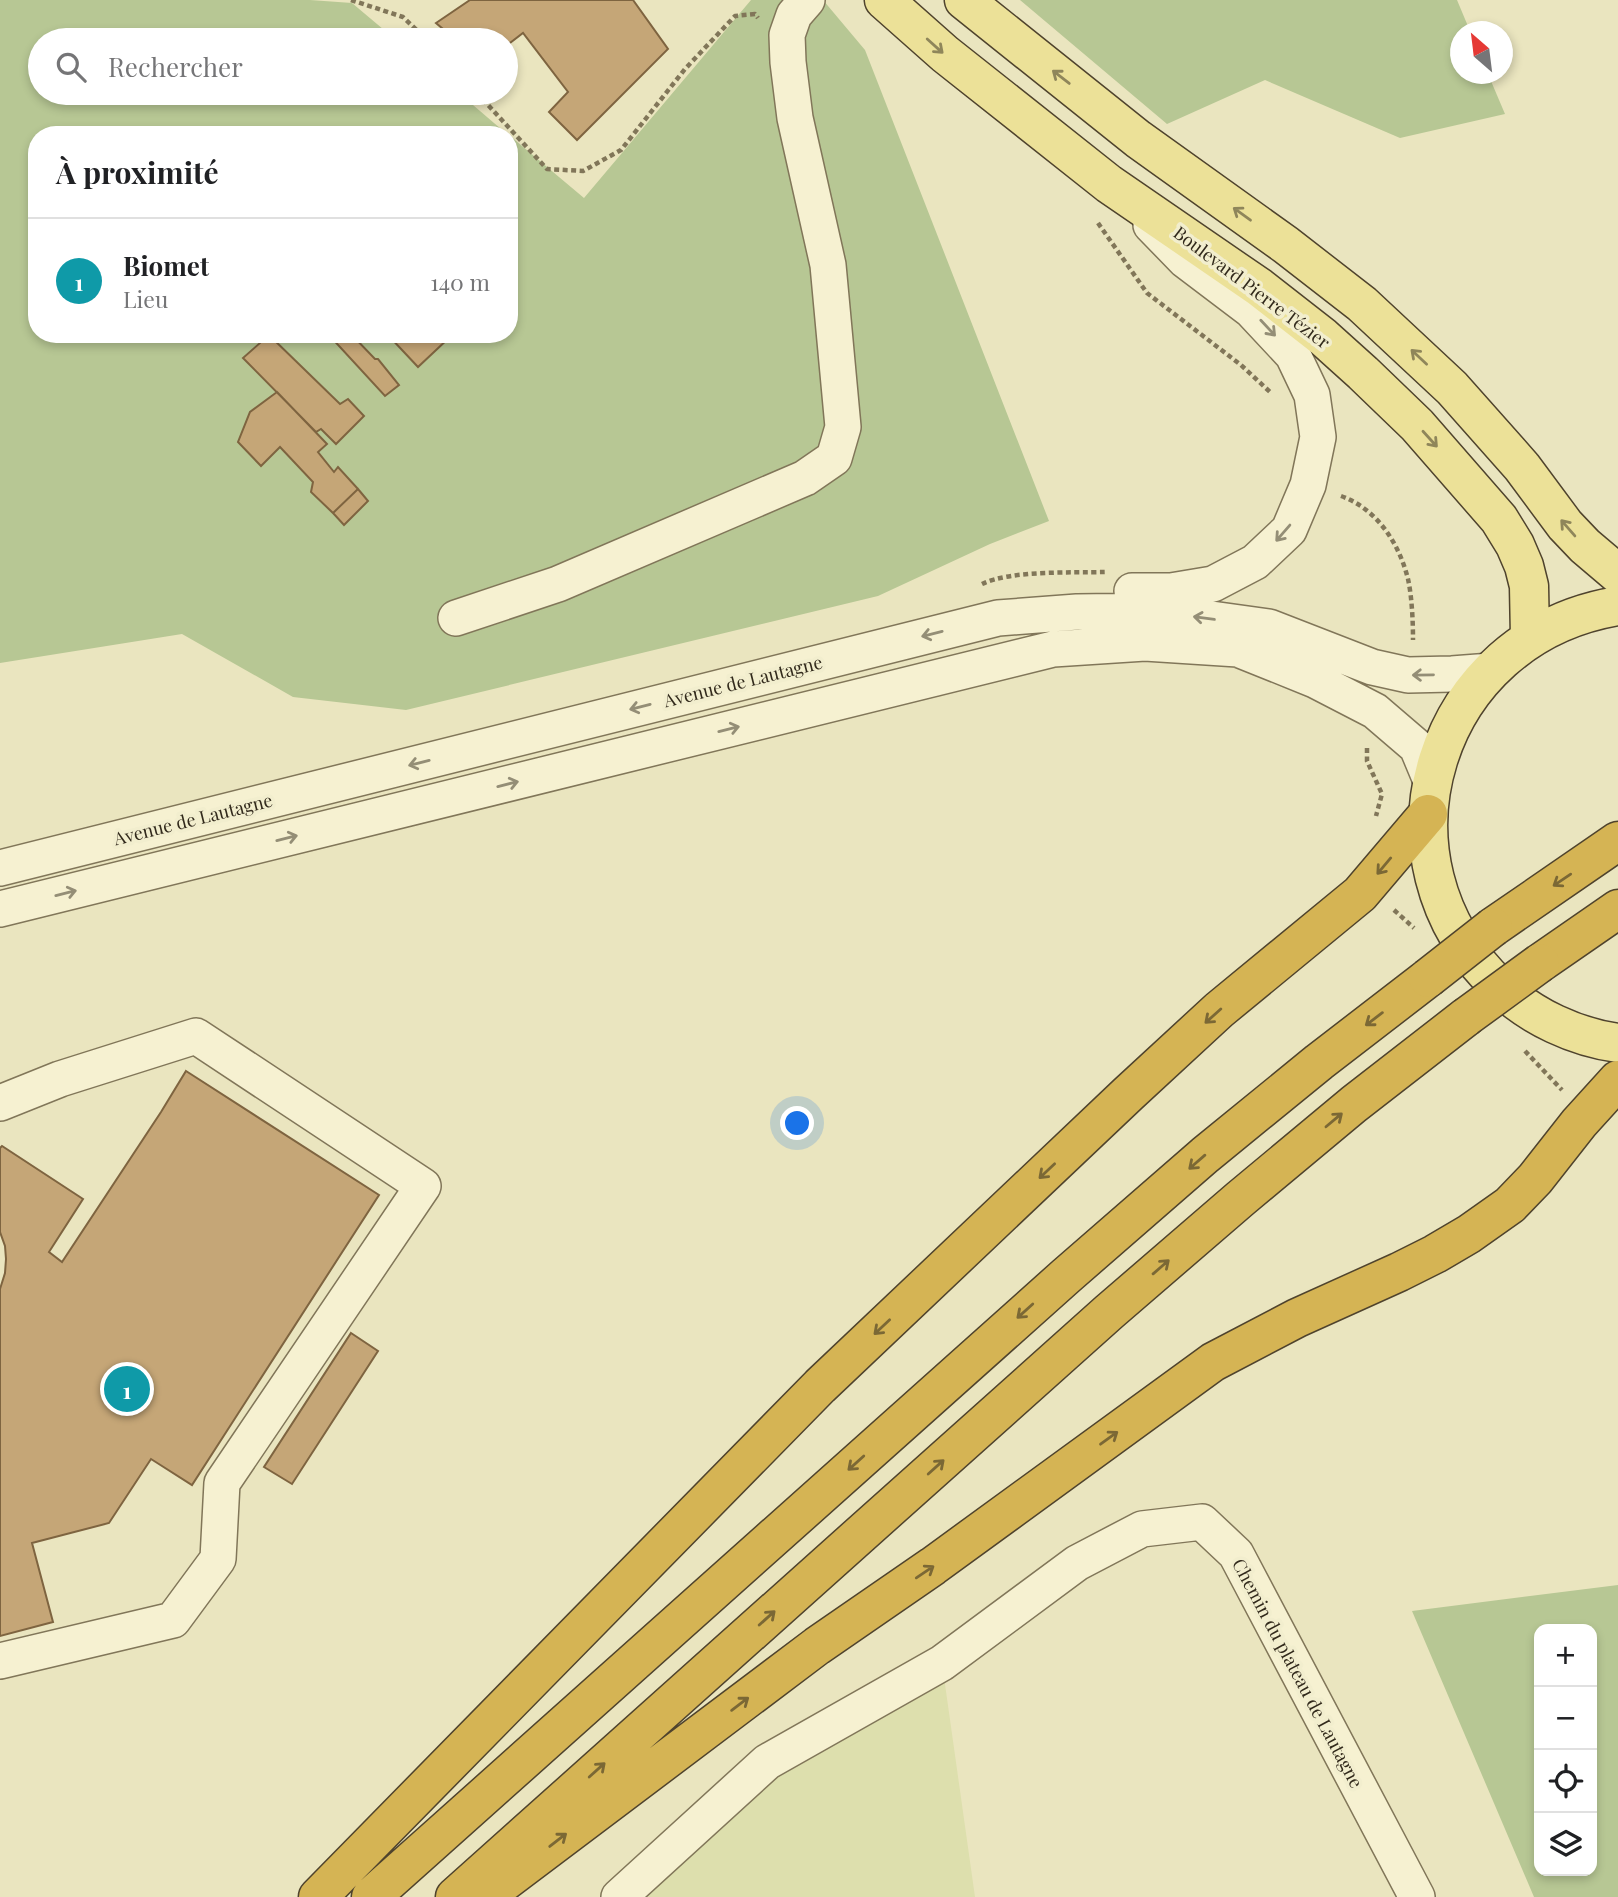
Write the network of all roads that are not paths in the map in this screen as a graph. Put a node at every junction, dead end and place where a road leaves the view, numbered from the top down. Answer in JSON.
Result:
{"nodes":[{"id":1,"x":807,"y":0,"type":"edge"},
{"id":2,"x":884,"y":0,"type":"edge"},
{"id":3,"x":964,"y":0,"type":"edge"},
{"id":4,"x":1109,"y":184,"type":"junction"},
{"id":5,"x":1618,"y":574,"type":"edge"},
{"id":6,"x":1618,"y":606,"type":"edge"},
{"id":7,"x":456,"y":618,"type":"dead end"},
{"id":8,"x":998,"y":618,"type":"junction"},
{"id":9,"x":1530,"y":638,"type":"junction"},
{"id":10,"x":1491,"y":671,"type":"junction"},
{"id":11,"x":1430,"y":799,"type":"junction"},
{"id":12,"x":1618,"y":841,"type":"edge"},
{"id":13,"x":0,"y":868,"type":"edge"},
{"id":14,"x":0,"y":909,"type":"edge"},
{"id":15,"x":1618,"y":909,"type":"edge"},
{"id":16,"x":1618,"y":1043,"type":"edge"},
{"id":17,"x":1618,"y":1060,"type":"edge"},
{"id":18,"x":1618,"y":1080,"type":"edge"},
{"id":19,"x":0,"y":1103,"type":"edge"},
{"id":20,"x":1469,"y":1234,"type":"junction"},
{"id":21,"x":0,"y":1661,"type":"edge"},
{"id":22,"x":318,"y":1897,"type":"edge"},
{"id":23,"x":371,"y":1897,"type":"edge"},
{"id":24,"x":455,"y":1897,"type":"edge"},
{"id":25,"x":484,"y":1897,"type":"edge"},
{"id":26,"x":619,"y":1897,"type":"edge"},
{"id":27,"x":1416,"y":1897,"type":"edge"}],
"edges":[{"from":1,"to":7,"type":"street"},
{"from":2,"to":4,"type":"main road","name":"Boulevard Pierre Tézier","one_way":true},
{"from":5,"to":3,"type":"main road","one_way":true},
{"from":4,"to":8,"type":"street","one_way":true},
{"from":4,"to":9,"type":"main road","name":"Boulevard Pierre Tézier","one_way":true},
{"from":6,"to":9,"type":"main road"},
{"from":10,"to":8,"type":"street","name":"Avenue de Lautagne","one_way":true},
{"from":8,"to":13,"type":"street","name":"Avenue de Lautagne","one_way":true},
{"from":9,"to":10,"type":"main road"},
{"from":10,"to":11,"type":"main road"},
{"from":14,"to":11,"type":"street","one_way":true},
{"from":11,"to":16,"type":"main road"},
{"from":11,"to":22,"type":"highway","one_way":true},
{"from":12,"to":23,"type":"highway","one_way":true,"bridge":true},
{"from":24,"to":15,"type":"highway","one_way":true,"bridge":true},
{"from":17,"to":20,"type":"highway"},
{"from":18,"to":20,"type":"highway"},
{"from":19,"to":21,"type":"street"},
{"from":25,"to":20,"type":"highway","one_way":true},
{"from":26,"to":27,"type":"street","name":"Chemin du plateau de Lautagne"}]}
